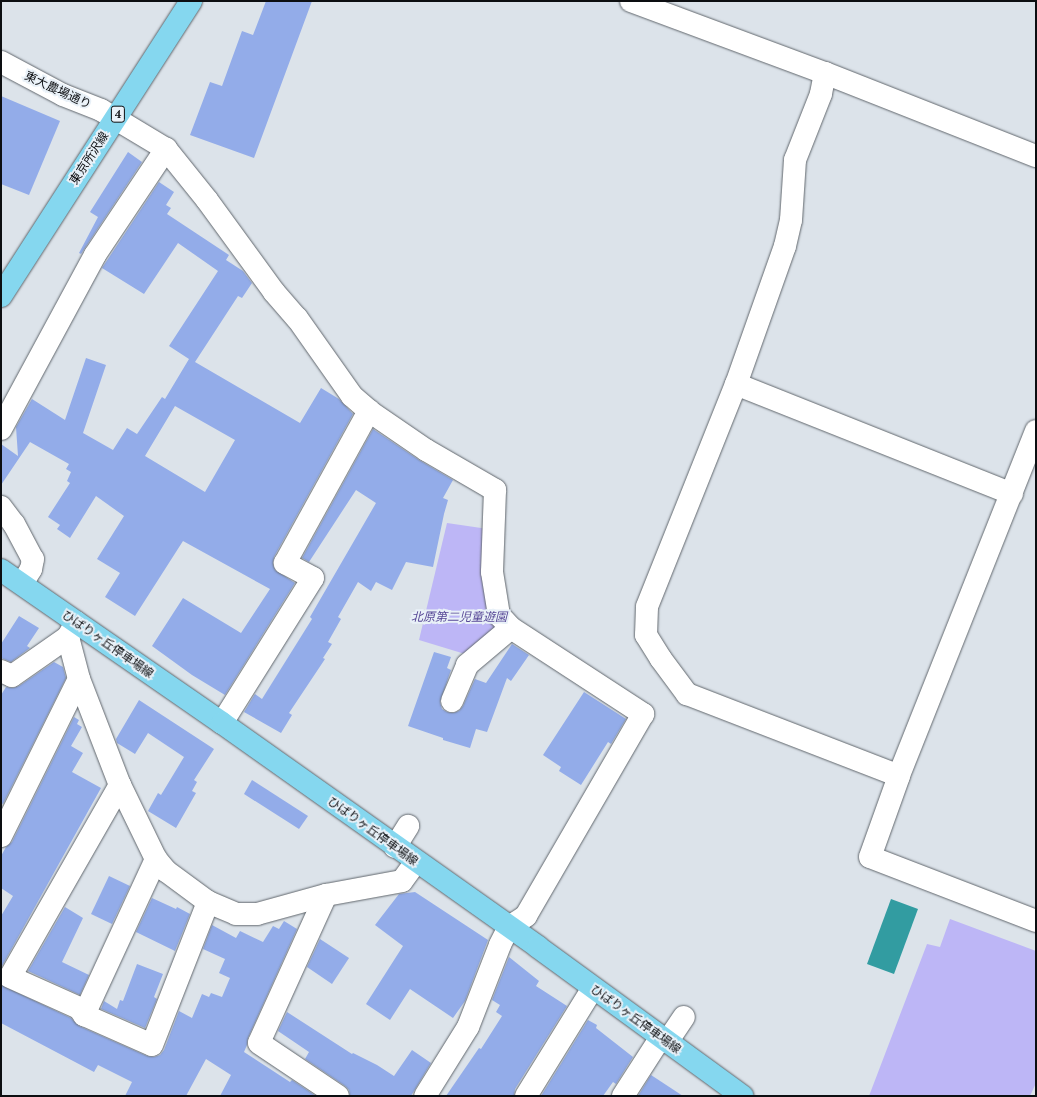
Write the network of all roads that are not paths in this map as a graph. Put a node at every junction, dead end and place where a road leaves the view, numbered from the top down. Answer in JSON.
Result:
{"nodes":[{"id":1,"x":191,"y":1,"type":"edge"},
{"id":2,"x":631,"y":1,"type":"edge"},
{"id":3,"x":1,"y":62,"type":"edge"},
{"id":4,"x":825,"y":73,"type":"junction"},
{"id":5,"x":115,"y":118,"type":"junction"},
{"id":6,"x":166,"y":149,"type":"junction"},
{"id":7,"x":1036,"y":156,"type":"edge"},
{"id":8,"x":1,"y":296,"type":"edge"},
{"id":9,"x":736,"y":384,"type":"junction"},
{"id":10,"x":369,"y":411,"type":"junction"},
{"id":11,"x":1,"y":429,"type":"edge"},
{"id":12,"x":1036,"y":431,"type":"edge"},
{"id":13,"x":1012,"y":494,"type":"junction"},
{"id":14,"x":1,"y":507,"type":"edge"},
{"id":15,"x":1,"y":570,"type":"edge"},
{"id":16,"x":22,"y":584,"type":"junction"},
{"id":17,"x":511,"y":628,"type":"junction"},
{"id":18,"x":72,"y":630,"type":"junction"},
{"id":19,"x":1,"y":671,"type":"edge"},
{"id":20,"x":79,"y":679,"type":"junction"},
{"id":21,"x":452,"y":701,"type":"dead end"},
{"id":22,"x":222,"y":723,"type":"junction"},
{"id":23,"x":899,"y":776,"type":"junction"},
{"id":24,"x":120,"y":785,"type":"junction"},
{"id":25,"x":408,"y":826,"type":"dead end"},
{"id":26,"x":1,"y":836,"type":"edge"},
{"id":27,"x":395,"y":847,"type":"junction"},
{"id":28,"x":156,"y":859,"type":"junction"},
{"id":29,"x":416,"y":862,"type":"junction"},
{"id":30,"x":326,"y":896,"type":"junction"},
{"id":31,"x":208,"y":902,"type":"junction"},
{"id":32,"x":1036,"y":921,"type":"edge"},
{"id":33,"x":509,"y":927,"type":"junction"},
{"id":34,"x":593,"y":988,"type":"junction"},
{"id":35,"x":84,"y":1016,"type":"junction"},
{"id":36,"x":684,"y":1017,"type":"dead end"},
{"id":37,"x":664,"y":1040,"type":"junction"},
{"id":38,"x":730,"y":1093,"type":"edge"},
{"id":39,"x":338,"y":1096,"type":"edge"},
{"id":40,"x":425,"y":1096,"type":"edge"},
{"id":41,"x":526,"y":1096,"type":"edge"},
{"id":42,"x":623,"y":1096,"type":"edge"}],
"edges":[{"from":1,"to":5,"type":"main road","name":"東京所沢線","number":"4"},
{"from":2,"to":4,"type":"street"},
{"from":3,"to":5,"type":"street","name":"東大農場通り"},
{"from":4,"to":7,"type":"street"},
{"from":4,"to":9,"type":"street"},
{"from":5,"to":6,"type":"street","name":"東大農場通り"},
{"from":5,"to":8,"type":"main road","name":"東京所沢線","number":"4"},
{"from":6,"to":10,"type":"street","name":"東大農場通り"},
{"from":6,"to":11,"type":"street"},
{"from":9,"to":13,"type":"street"},
{"from":9,"to":23,"type":"street"},
{"from":10,"to":17,"type":"street","name":"東大農場通り"},
{"from":10,"to":22,"type":"street"},
{"from":12,"to":13,"type":"street"},
{"from":13,"to":23,"type":"street"},
{"from":14,"to":16,"type":"street"},
{"from":15,"to":16,"type":"main road","name":"ひばりヶ丘停車場線"},
{"from":16,"to":18,"type":"main road","name":"ひばりヶ丘停車場線"},
{"from":17,"to":21,"type":"street"},
{"from":17,"to":33,"type":"street"},
{"from":18,"to":19,"type":"street"},
{"from":18,"to":20,"type":"street"},
{"from":18,"to":22,"type":"main road","name":"ひばりヶ丘停車場線"},
{"from":20,"to":24,"type":"street"},
{"from":20,"to":26,"type":"street"},
{"from":22,"to":27,"type":"main road","name":"ひばりヶ丘停車場線"},
{"from":23,"to":32,"type":"street"},
{"from":24,"to":28,"type":"street"},
{"from":24,"to":35,"type":"street"},
{"from":25,"to":27,"type":"street"},
{"from":27,"to":29,"type":"main road","name":"ひばりヶ丘停車場線"},
{"from":28,"to":31,"type":"street"},
{"from":28,"to":35,"type":"street"},
{"from":29,"to":30,"type":"street"},
{"from":29,"to":33,"type":"main road","name":"ひばりヶ丘停車場線"},
{"from":30,"to":31,"type":"street"},
{"from":30,"to":39,"type":"street"},
{"from":31,"to":35,"type":"street"},
{"from":33,"to":34,"type":"main road","name":"ひばりヶ丘停車場線"},
{"from":33,"to":40,"type":"street"},
{"from":34,"to":37,"type":"main road","name":"ひばりヶ丘停車場線"},
{"from":34,"to":41,"type":"street"},
{"from":36,"to":37,"type":"street"},
{"from":37,"to":38,"type":"main road","name":"ひばりヶ丘停車場線"},
{"from":37,"to":42,"type":"street"}]}
